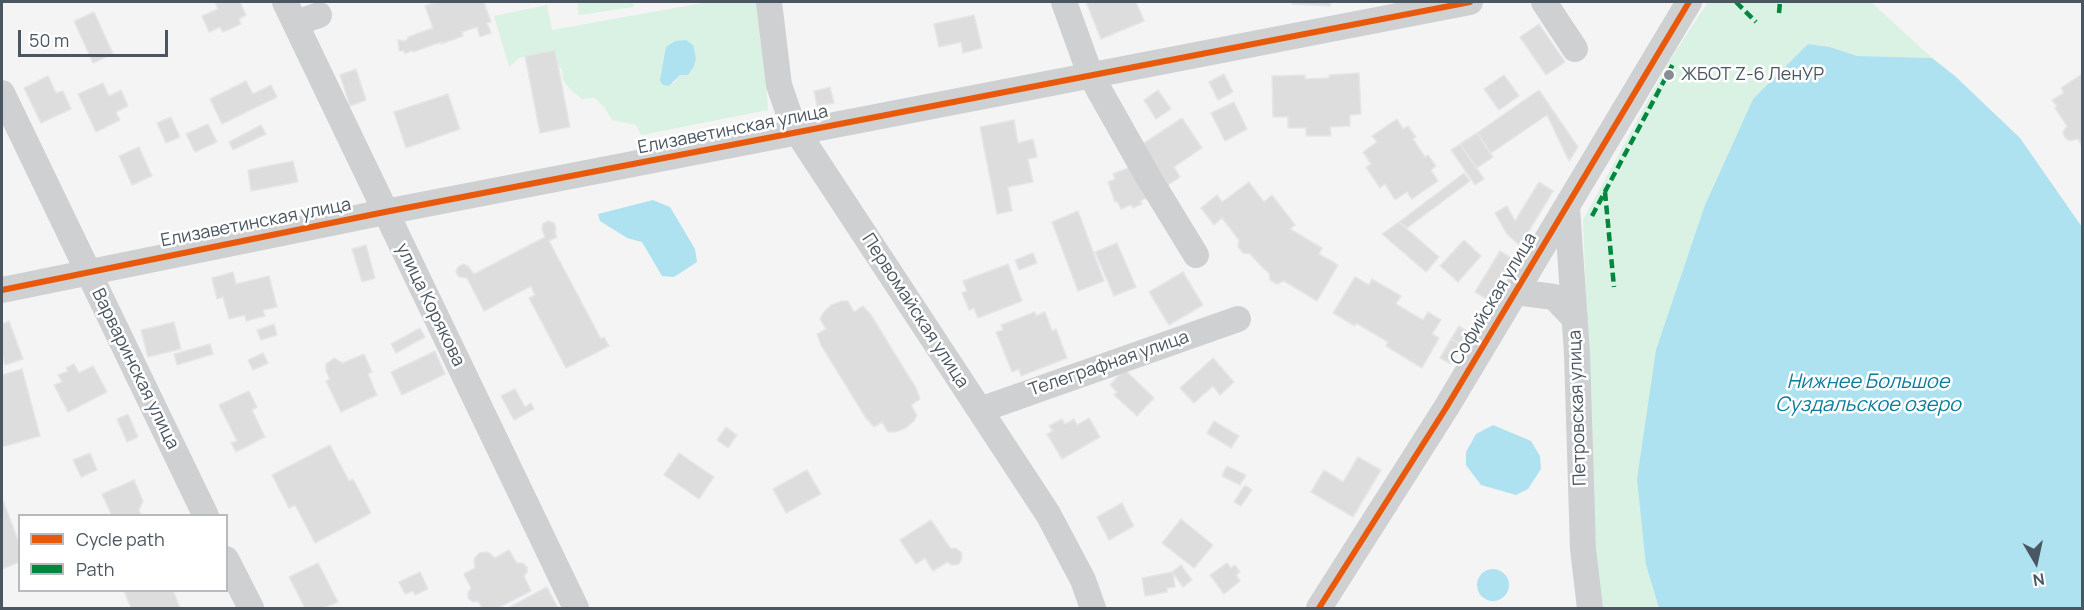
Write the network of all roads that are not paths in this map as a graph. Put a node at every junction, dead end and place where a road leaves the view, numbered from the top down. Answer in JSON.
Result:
{"nodes":[{"id":1,"x":770,"y":2,"type":"edge"},
{"id":2,"x":1064,"y":2,"type":"edge"},
{"id":3,"x":1470,"y":2,"type":"edge"},
{"id":4,"x":1544,"y":2,"type":"edge"},
{"id":5,"x":1668,"y":2,"type":"edge"},
{"id":6,"x":1689,"y":2,"type":"edge"},
{"id":7,"x":1413,"y":7,"type":"edge"},
{"id":8,"x":300,"y":13,"type":"edge"},
{"id":9,"x":1669,"y":36,"type":"junction"},
{"id":10,"x":1575,"y":49,"type":"dead end"},
{"id":11,"x":1090,"y":74,"type":"junction"},
{"id":12,"x":2,"y":93,"type":"edge"},
{"id":13,"x":798,"y":133,"type":"junction"},
{"id":14,"x":1567,"y":207,"type":"junction"},
{"id":15,"x":385,"y":213,"type":"junction"},
{"id":16,"x":1196,"y":255,"type":"dead end"},
{"id":17,"x":88,"y":272,"type":"junction"},
{"id":18,"x":2,"y":290,"type":"edge"},
{"id":19,"x":1516,"y":292,"type":"junction"},
{"id":20,"x":1238,"y":319,"type":"dead end"},
{"id":21,"x":1575,"y":319,"type":"junction"},
{"id":22,"x":980,"y":410,"type":"junction"},
{"id":23,"x":205,"y":514,"type":"edge"},
{"id":24,"x":228,"y":563,"type":"edge"},
{"id":25,"x":251,"y":609,"type":"edge"},
{"id":26,"x":576,"y":609,"type":"edge"},
{"id":27,"x":1094,"y":609,"type":"edge"},
{"id":28,"x":1318,"y":609,"type":"edge"},
{"id":29,"x":1590,"y":609,"type":"edge"}],
"edges":[{"from":1,"to":13,"type":"street","name":"Первомайская улица"},
{"from":2,"to":11,"type":"street"},
{"from":3,"to":7,"type":"street","name":"Елизаветинская улица"},
{"from":4,"to":10,"type":"street"},
{"from":5,"to":9,"type":"street"},
{"from":6,"to":9,"type":"street","name":"Софийская улица"},
{"from":7,"to":11,"type":"street","name":"Елизаветинская улица"},
{"from":8,"to":15,"type":"street","name":"улица Корякова"},
{"from":9,"to":14,"type":"street","name":"Софийская улица"},
{"from":11,"to":13,"type":"street","name":"Елизаветинская улица"},
{"from":11,"to":16,"type":"street"},
{"from":12,"to":17,"type":"street","name":"Варваринская улица"},
{"from":13,"to":15,"type":"street","name":"Елизаветинская улица"},
{"from":13,"to":22,"type":"street","name":"Первомайская улица"},
{"from":14,"to":19,"type":"street","name":"Софийская улица"},
{"from":14,"to":21,"type":"street","name":"Петровская улица"},
{"from":15,"to":17,"type":"street","name":"Елизаветинская улица"},
{"from":15,"to":26,"type":"street","name":"улица Корякова"},
{"from":17,"to":18,"type":"street","name":"Елизаветинская улица"},
{"from":17,"to":23,"type":"street","name":"Варваринская улица"},
{"from":19,"to":21,"type":"street"},
{"from":19,"to":28,"type":"street","name":"Софийская улица"},
{"from":20,"to":22,"type":"street","name":"Телеграфная улица"},
{"from":21,"to":29,"type":"street","name":"Петровская улица"},
{"from":22,"to":27,"type":"street","name":"Первомайская улица"},
{"from":24,"to":25,"type":"street"}]}
